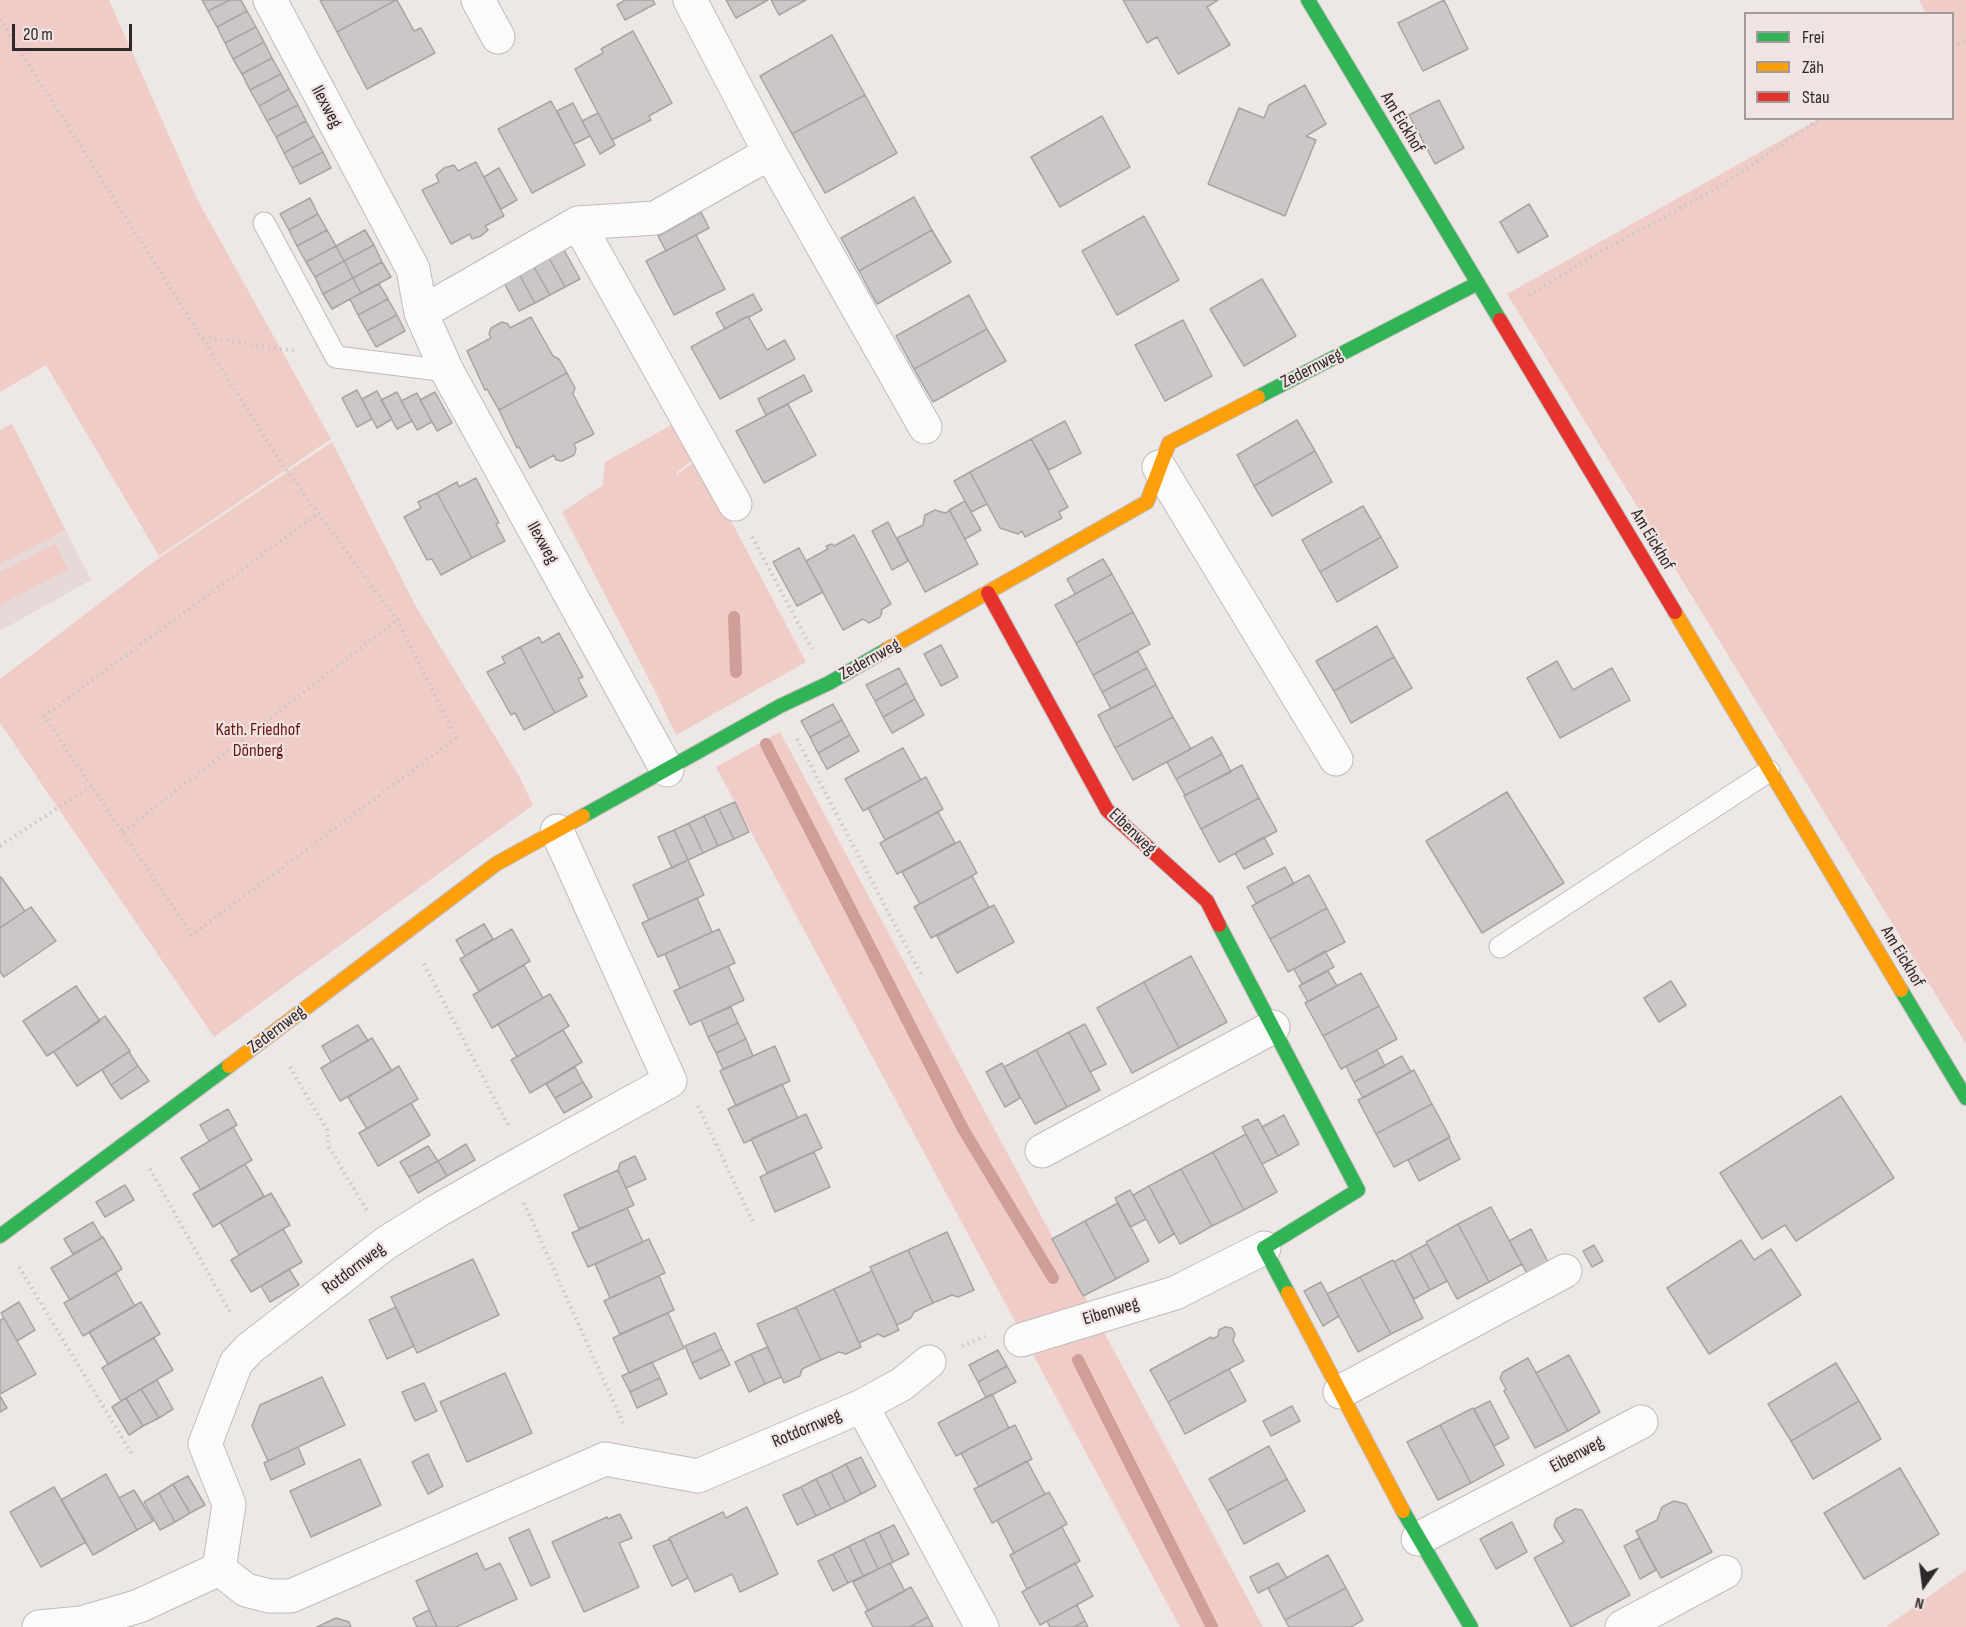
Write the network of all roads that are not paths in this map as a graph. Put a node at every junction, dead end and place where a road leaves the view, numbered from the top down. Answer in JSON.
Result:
{"nodes":[{"id":1,"x":270,"y":0,"type":"edge"},
{"id":2,"x":478,"y":0,"type":"edge"},
{"id":3,"x":690,"y":0,"type":"edge"},
{"id":4,"x":1308,"y":0,"type":"edge"},
{"id":5,"x":498,"y":37,"type":"dead end"},
{"id":6,"x":770,"y":153,"type":"junction"},
{"id":7,"x":264,"y":223,"type":"dead end"},
{"id":8,"x":579,"y":223,"type":"junction"},
{"id":9,"x":1478,"y":283,"type":"junction"},
{"id":10,"x":421,"y":313,"type":"junction"},
{"id":11,"x":447,"y":371,"type":"junction"},
{"id":12,"x":925,"y":427,"type":"dead end"},
{"id":13,"x":1160,"y":467,"type":"junction"},
{"id":14,"x":735,"y":504,"type":"road end"},
{"id":15,"x":988,"y":593,"type":"junction"},
{"id":16,"x":1336,"y":759,"type":"dead end"},
{"id":17,"x":667,"y":770,"type":"junction"},
{"id":18,"x":1769,"y":771,"type":"junction"},
{"id":19,"x":558,"y":831,"type":"junction"},
{"id":20,"x":1500,"y":947,"type":"dead end"},
{"id":21,"x":1273,"y":1027,"type":"junction"},
{"id":22,"x":1966,"y":1098,"type":"edge"},
{"id":23,"x":1042,"y":1151,"type":"dead end"},
{"id":24,"x":0,"y":1236,"type":"edge"},
{"id":25,"x":1264,"y":1248,"type":"junction"},
{"id":26,"x":1565,"y":1271,"type":"dead end"},
{"id":27,"x":1021,"y":1340,"type":"road end"},
{"id":28,"x":929,"y":1362,"type":"road end"},
{"id":29,"x":1340,"y":1392,"type":"junction"},
{"id":30,"x":862,"y":1406,"type":"junction"},
{"id":31,"x":1641,"y":1422,"type":"dead end"},
{"id":32,"x":1418,"y":1539,"type":"junction"},
{"id":33,"x":219,"y":1569,"type":"junction"},
{"id":34,"x":1725,"y":1572,"type":"dead end"},
{"id":35,"x":39,"y":1627,"type":"edge"},
{"id":36,"x":982,"y":1627,"type":"edge"},
{"id":37,"x":1471,"y":1627,"type":"edge"},
{"id":38,"x":1622,"y":1627,"type":"edge"}],
"edges":[{"from":1,"to":10,"type":"street","name":"Ilexweg"},
{"from":2,"to":5,"type":"street"},
{"from":3,"to":6,"type":"street"},
{"from":4,"to":9,"type":"street","name":"Am Eickhof"},
{"from":6,"to":8,"type":"street"},
{"from":6,"to":12,"type":"street"},
{"from":7,"to":11,"type":"lane"},
{"from":8,"to":10,"type":"street"},
{"from":8,"to":14,"type":"street"},
{"from":9,"to":13,"type":"street","name":"Zedernweg"},
{"from":9,"to":18,"type":"street","name":"Am Eickhof"},
{"from":10,"to":11,"type":"street","name":"Ilexweg"},
{"from":11,"to":17,"type":"street","name":"Ilexweg"},
{"from":13,"to":15,"type":"street","name":"Zedernweg"},
{"from":13,"to":16,"type":"street"},
{"from":15,"to":17,"type":"street","name":"Zedernweg"},
{"from":15,"to":21,"type":"street","name":"Eibenweg"},
{"from":17,"to":19,"type":"street","name":"Zedernweg"},
{"from":18,"to":20,"type":"lane"},
{"from":18,"to":22,"type":"street","name":"Am Eickhof"},
{"from":19,"to":24,"type":"street","name":"Zedernweg"},
{"from":19,"to":33,"type":"street","name":"Rotdornweg"},
{"from":21,"to":23,"type":"street"},
{"from":21,"to":25,"type":"street","name":"Eibenweg"},
{"from":25,"to":27,"type":"street","name":"Eibenweg"},
{"from":25,"to":29,"type":"street"},
{"from":26,"to":29,"type":"street"},
{"from":28,"to":30,"type":"street","name":"Rotdornweg"},
{"from":29,"to":32,"type":"street"},
{"from":30,"to":33,"type":"street","name":"Rotdornweg"},
{"from":30,"to":36,"type":"street","name":"Rotdornweg"},
{"from":31,"to":32,"type":"street","name":"Eibenweg"},
{"from":32,"to":37,"type":"street"},
{"from":33,"to":35,"type":"street"},
{"from":34,"to":38,"type":"street"}]}
